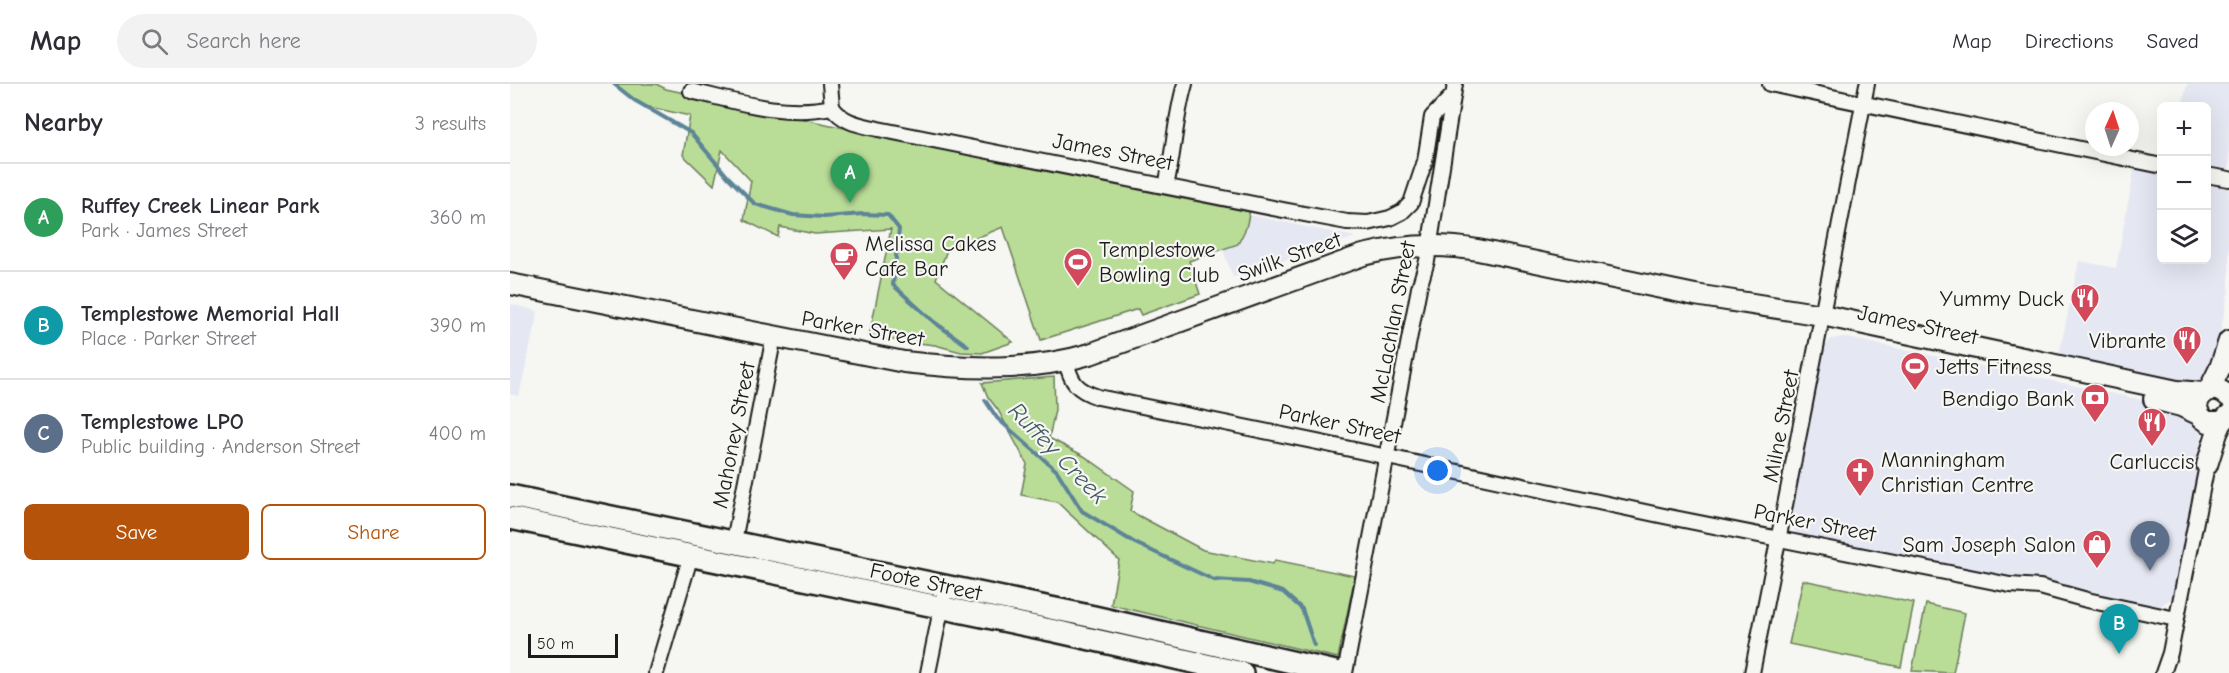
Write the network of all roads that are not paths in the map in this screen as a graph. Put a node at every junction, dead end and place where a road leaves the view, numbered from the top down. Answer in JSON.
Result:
{"nodes":[{"id":1,"x":830,"y":84,"type":"edge"},
{"id":2,"x":1185,"y":84,"type":"edge"},
{"id":3,"x":1770,"y":84,"type":"edge"},
{"id":4,"x":1867,"y":84,"type":"edge"},
{"id":5,"x":1453,"y":90,"type":"edge"},
{"id":6,"x":692,"y":91,"type":"dead end"},
{"id":7,"x":1863,"y":105,"type":"junction"},
{"id":8,"x":832,"y":107,"type":"junction"},
{"id":9,"x":2157,"y":165,"type":"edge"},
{"id":10,"x":2211,"y":176,"type":"edge"},
{"id":11,"x":2229,"y":179,"type":"edge"},
{"id":12,"x":1166,"y":186,"type":"junction"},
{"id":13,"x":1429,"y":245,"type":"junction"},
{"id":14,"x":510,"y":284,"type":"edge"},
{"id":15,"x":1821,"y":321,"type":"junction"},
{"id":16,"x":774,"y":336,"type":"junction"},
{"id":17,"x":2229,"y":341,"type":"edge"},
{"id":18,"x":1066,"y":361,"type":"junction"},
{"id":19,"x":2115,"y":384,"type":"junction"},
{"id":20,"x":2207,"y":391,"type":"junction"},
{"id":21,"x":2229,"y":397,"type":"edge"},
{"id":22,"x":2214,"y":418,"type":"edge"},
{"id":23,"x":1386,"y":456,"type":"junction"},
{"id":24,"x":2207,"y":465,"type":"joint"},
{"id":25,"x":510,"y":496,"type":"edge"},
{"id":26,"x":510,"y":518,"type":"edge"},
{"id":27,"x":1780,"y":539,"type":"junction"},
{"id":28,"x":734,"y":541,"type":"junction"},
{"id":29,"x":691,"y":555,"type":"junction"},
{"id":30,"x":946,"y":585,"type":"junction"},
{"id":31,"x":941,"y":607,"type":"junction"},
{"id":32,"x":2176,"y":619,"type":"junction"},
{"id":33,"x":656,"y":673,"type":"edge"},
{"id":34,"x":928,"y":673,"type":"edge"},
{"id":35,"x":1242,"y":673,"type":"edge"},
{"id":36,"x":1340,"y":673,"type":"edge"},
{"id":37,"x":1345,"y":673,"type":"edge"},
{"id":38,"x":1752,"y":673,"type":"edge"},
{"id":39,"x":2163,"y":673,"type":"edge"}],
"edges":[{"from":1,"to":8,"type":"street"},
{"from":2,"to":12,"type":"street"},
{"from":3,"to":7,"type":"street"},
{"from":4,"to":7,"type":"street","name":"Milne Street"},
{"from":5,"to":12,"type":"street","name":"James Street"},
{"from":5,"to":13,"type":"street","name":"McLachlan Street"},
{"from":6,"to":8,"type":"street"},
{"from":7,"to":9,"type":"street"},
{"from":7,"to":15,"type":"street","name":"Milne Street"},
{"from":8,"to":12,"type":"street","name":"James Street"},
{"from":10,"to":11,"type":"street"},
{"from":13,"to":15,"type":"main road","name":"James Street"},
{"from":13,"to":18,"type":"main road","name":"Swilk Street"},
{"from":13,"to":23,"type":"street","name":"McLachlan Street"},
{"from":14,"to":16,"type":"main road","name":"Parker Street"},
{"from":15,"to":19,"type":"main road","name":"James Street"},
{"from":15,"to":27,"type":"street","name":"Milne Street"},
{"from":16,"to":18,"type":"main road","name":"Parker Street"},
{"from":16,"to":28,"type":"street","name":"Mahoney Street"},
{"from":17,"to":20,"type":"main road"},
{"from":18,"to":23,"type":"street","name":"Parker Street"},
{"from":19,"to":20,"type":"main road","name":"James Street"},
{"from":19,"to":22,"type":"main road","name":"James Street"},
{"from":20,"to":21,"type":"main road","name":"James Street"},
{"from":20,"to":22,"type":"main road"},
{"from":22,"to":24,"type":"main road"},
{"from":23,"to":27,"type":"street","name":"Parker Street"},
{"from":23,"to":37,"type":"street","name":"McLachlan Street"},
{"from":24,"to":32,"type":"street"},
{"from":25,"to":28,"type":"main road","name":"Foote Street"},
{"from":26,"to":29,"type":"main road","name":"Foote Street"},
{"from":27,"to":32,"type":"street","name":"Parker Street"},
{"from":27,"to":38,"type":"street","name":"Milne Street"},
{"from":28,"to":30,"type":"main road","name":"Foote Street"},
{"from":29,"to":31,"type":"main road","name":"Foote Street"},
{"from":29,"to":33,"type":"street"},
{"from":30,"to":31,"type":"street"},
{"from":30,"to":36,"type":"main road","name":"Foote Street"},
{"from":31,"to":34,"type":"street"},
{"from":31,"to":35,"type":"main road","name":"Foote Street"},
{"from":32,"to":39,"type":"street"}]}
